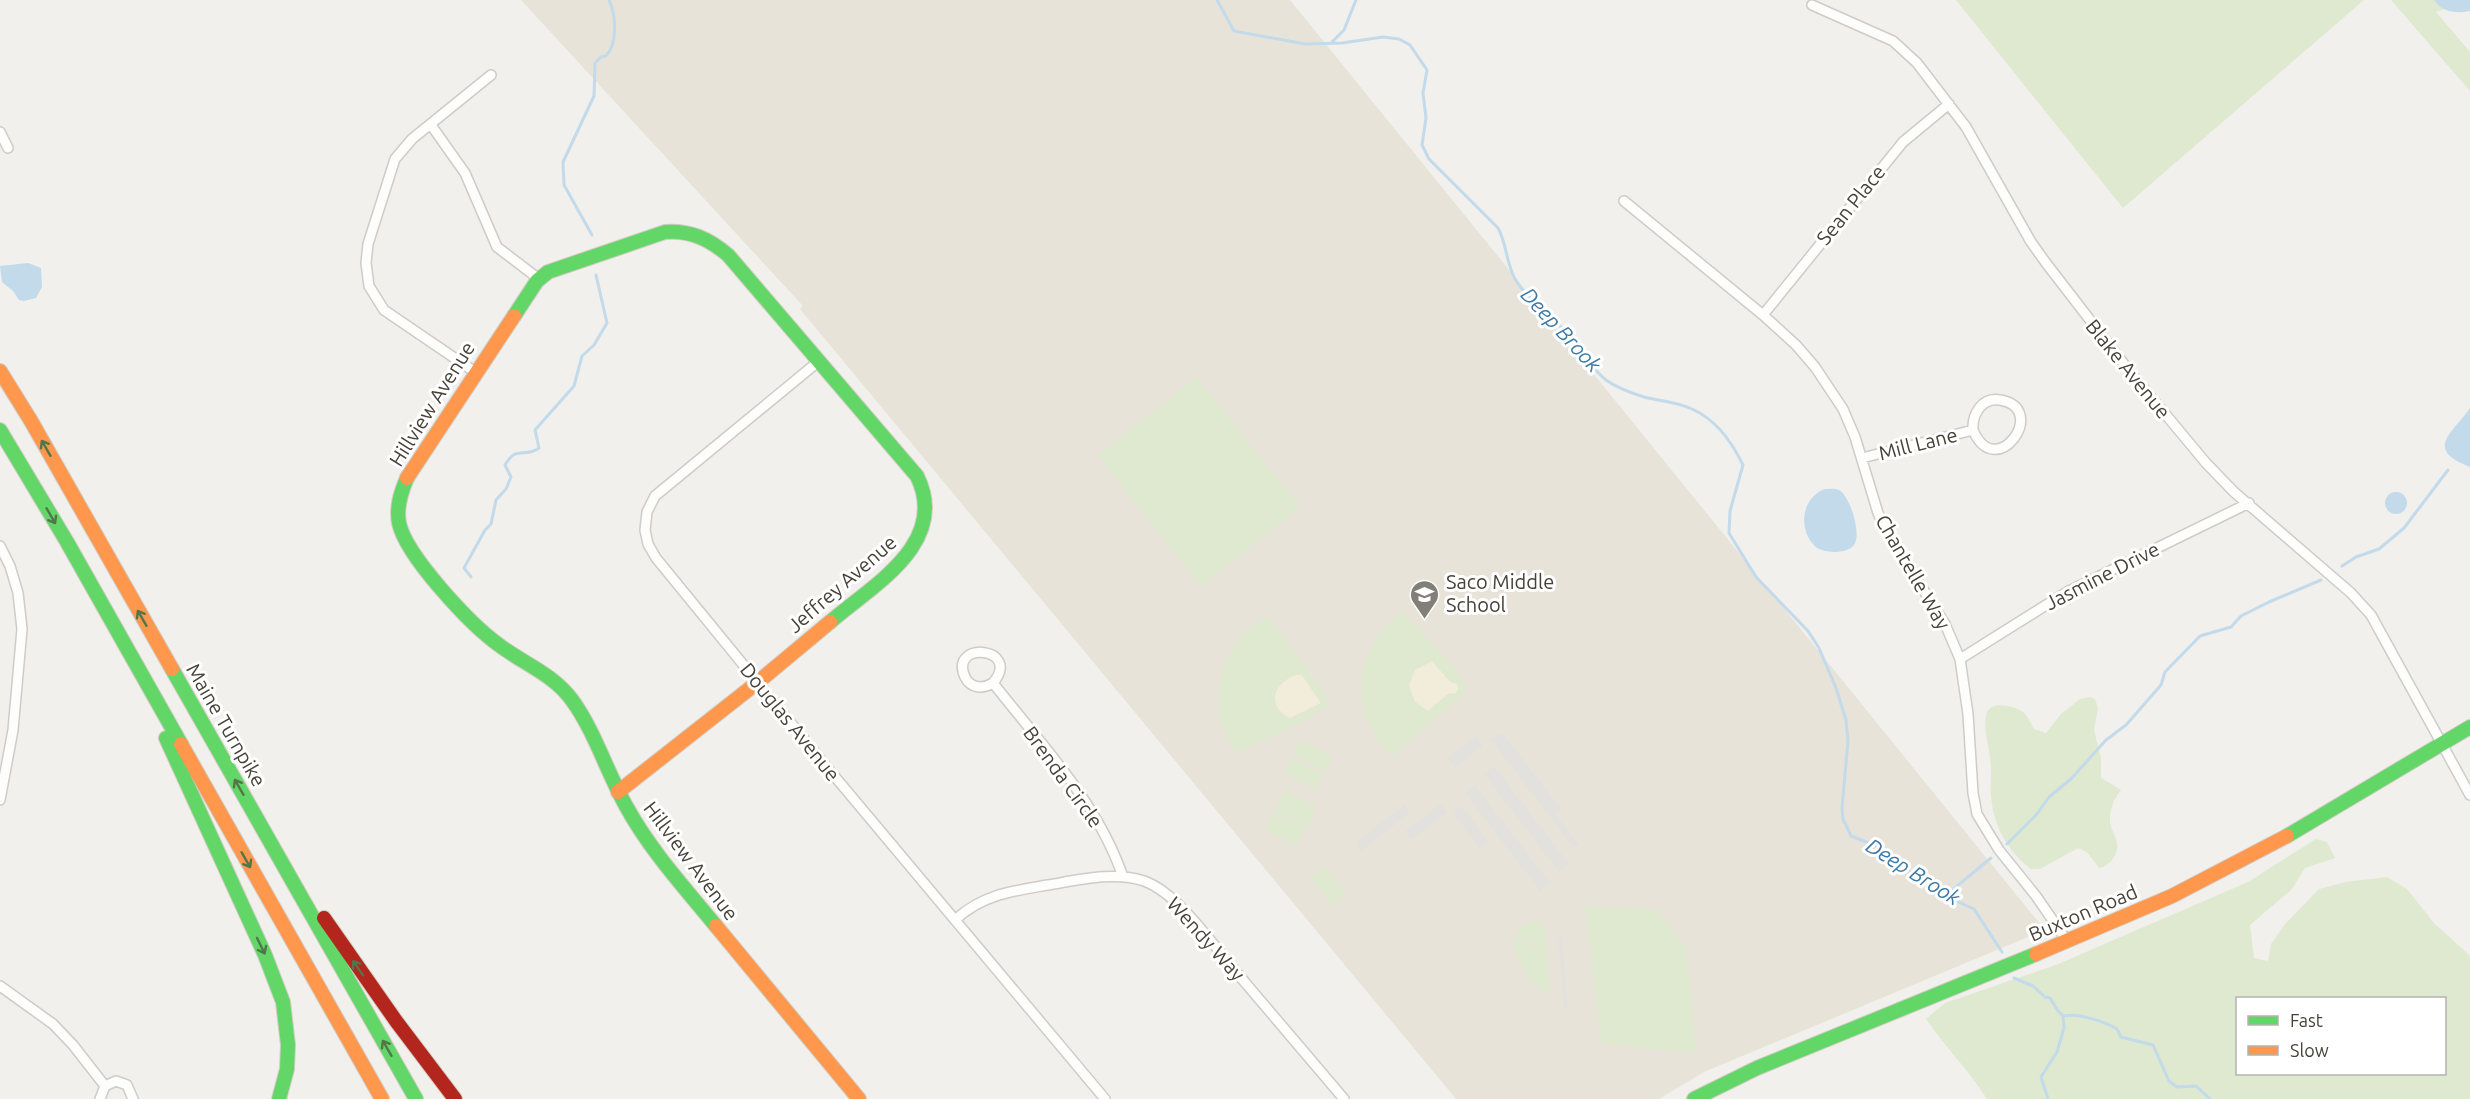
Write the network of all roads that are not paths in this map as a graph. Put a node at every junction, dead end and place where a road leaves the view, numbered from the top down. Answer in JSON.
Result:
{"nodes":[{"id":1,"x":1812,"y":5,"type":"dead end"},
{"id":2,"x":491,"y":75,"type":"dead end"},
{"id":3,"x":1949,"y":104,"type":"junction"},
{"id":4,"x":431,"y":125,"type":"junction"},
{"id":5,"x":0,"y":132,"type":"edge"},
{"id":6,"x":8,"y":148,"type":"dead end"},
{"id":7,"x":1624,"y":201,"type":"dead end"},
{"id":8,"x":539,"y":279,"type":"junction"},
{"id":9,"x":1763,"y":315,"type":"junction"},
{"id":10,"x":819,"y":361,"type":"junction"},
{"id":11,"x":0,"y":371,"type":"edge"},
{"id":12,"x":476,"y":372,"type":"junction"},
{"id":13,"x":0,"y":430,"type":"edge"},
{"id":14,"x":1973,"y":430,"type":"junction"},
{"id":15,"x":1862,"y":458,"type":"junction"},
{"id":16,"x":2248,"y":503,"type":"junction"},
{"id":17,"x":0,"y":546,"type":"edge"},
{"id":18,"x":1960,"y":659,"type":"junction"},
{"id":19,"x":134,"y":663,"type":"junction"},
{"id":20,"x":758,"y":682,"type":"junction"},
{"id":21,"x":993,"y":683,"type":"junction"},
{"id":22,"x":2470,"y":727,"type":"edge"},
{"id":23,"x":2441,"y":744,"type":"junction"},
{"id":24,"x":618,"y":792,"type":"junction"},
{"id":25,"x":2470,"y":795,"type":"edge"},
{"id":26,"x":0,"y":800,"type":"edge"},
{"id":27,"x":259,"y":824,"type":"junction"},
{"id":28,"x":1123,"y":877,"type":"junction"},
{"id":29,"x":956,"y":919,"type":"junction"},
{"id":30,"x":2067,"y":941,"type":"junction"},
{"id":31,"x":0,"y":986,"type":"edge"},
{"id":32,"x":105,"y":1086,"type":"junction"},
{"id":33,"x":100,"y":1099,"type":"edge"},
{"id":34,"x":133,"y":1099,"type":"edge"},
{"id":35,"x":279,"y":1099,"type":"edge"},
{"id":36,"x":382,"y":1099,"type":"edge"},
{"id":37,"x":416,"y":1099,"type":"edge"},
{"id":38,"x":455,"y":1099,"type":"edge"},
{"id":39,"x":859,"y":1099,"type":"edge"},
{"id":40,"x":1105,"y":1099,"type":"edge"},
{"id":41,"x":1344,"y":1099,"type":"edge"},
{"id":42,"x":1694,"y":1099,"type":"edge"}],
"edges":[{"from":1,"to":3,"type":"street","name":"Blake Avenue"},
{"from":2,"to":4,"type":"street"},
{"from":3,"to":9,"type":"street","name":"Sean Place"},
{"from":3,"to":16,"type":"street","name":"Blake Avenue"},
{"from":4,"to":8,"type":"street"},
{"from":4,"to":12,"type":"street"},
{"from":5,"to":6,"type":"street"},
{"from":7,"to":9,"type":"street","name":"Chantelle Way"},
{"from":8,"to":10,"type":"main road","name":"Hillview Avenue"},
{"from":8,"to":12,"type":"main road","name":"Hillview Avenue"},
{"from":9,"to":15,"type":"street","name":"Chantelle Way"},
{"from":10,"to":20,"type":"main road","name":"Jeffrey Avenue"},
{"from":10,"to":20,"type":"street","name":"Douglas Avenue"},
{"from":27,"to":11,"type":"main road","name":"Maine Turnpike","one_way":true},
{"from":12,"to":24,"type":"main road","name":"Hillview Avenue"},
{"from":13,"to":19,"type":"main road","one_way":true},
{"from":14,"to":14,"type":"street","name":"Mill Lane"},
{"from":14,"to":15,"type":"street","name":"Mill Lane"},
{"from":15,"to":18,"type":"street","name":"Chantelle Way"},
{"from":16,"to":18,"type":"street","name":"Jasmine Drive"},
{"from":16,"to":23,"type":"street","name":"Blake Avenue"},
{"from":17,"to":26,"type":"street"},
{"from":18,"to":30,"type":"street","name":"Chantelle Way"},
{"from":19,"to":35,"type":"main road","one_way":true},
{"from":19,"to":36,"type":"main road","one_way":true},
{"from":20,"to":24,"type":"main road","name":"Jeffrey Avenue"},
{"from":20,"to":29,"type":"street","name":"Douglas Avenue"},
{"from":21,"to":21,"type":"street"},
{"from":21,"to":28,"type":"street","name":"Brenda Circle"},
{"from":22,"to":23,"type":"main road","name":"Buxton Road"},
{"from":23,"to":25,"type":"street","name":"Blake Avenue"},
{"from":23,"to":30,"type":"main road","name":"Buxton Road"},
{"from":24,"to":39,"type":"main road","name":"Hillview Avenue"},
{"from":37,"to":27,"type":"main road","name":"Maine Turnpike","one_way":true},
{"from":38,"to":27,"type":"main road","one_way":true},
{"from":28,"to":29,"type":"street","name":"Wendy Way"},
{"from":28,"to":41,"type":"street","name":"Wendy Way"},
{"from":29,"to":40,"type":"street","name":"Douglas Avenue"},
{"from":30,"to":42,"type":"main road","name":"Buxton Road"},
{"from":31,"to":32,"type":"street"},
{"from":32,"to":33,"type":"street"},
{"from":32,"to":34,"type":"street"}]}
